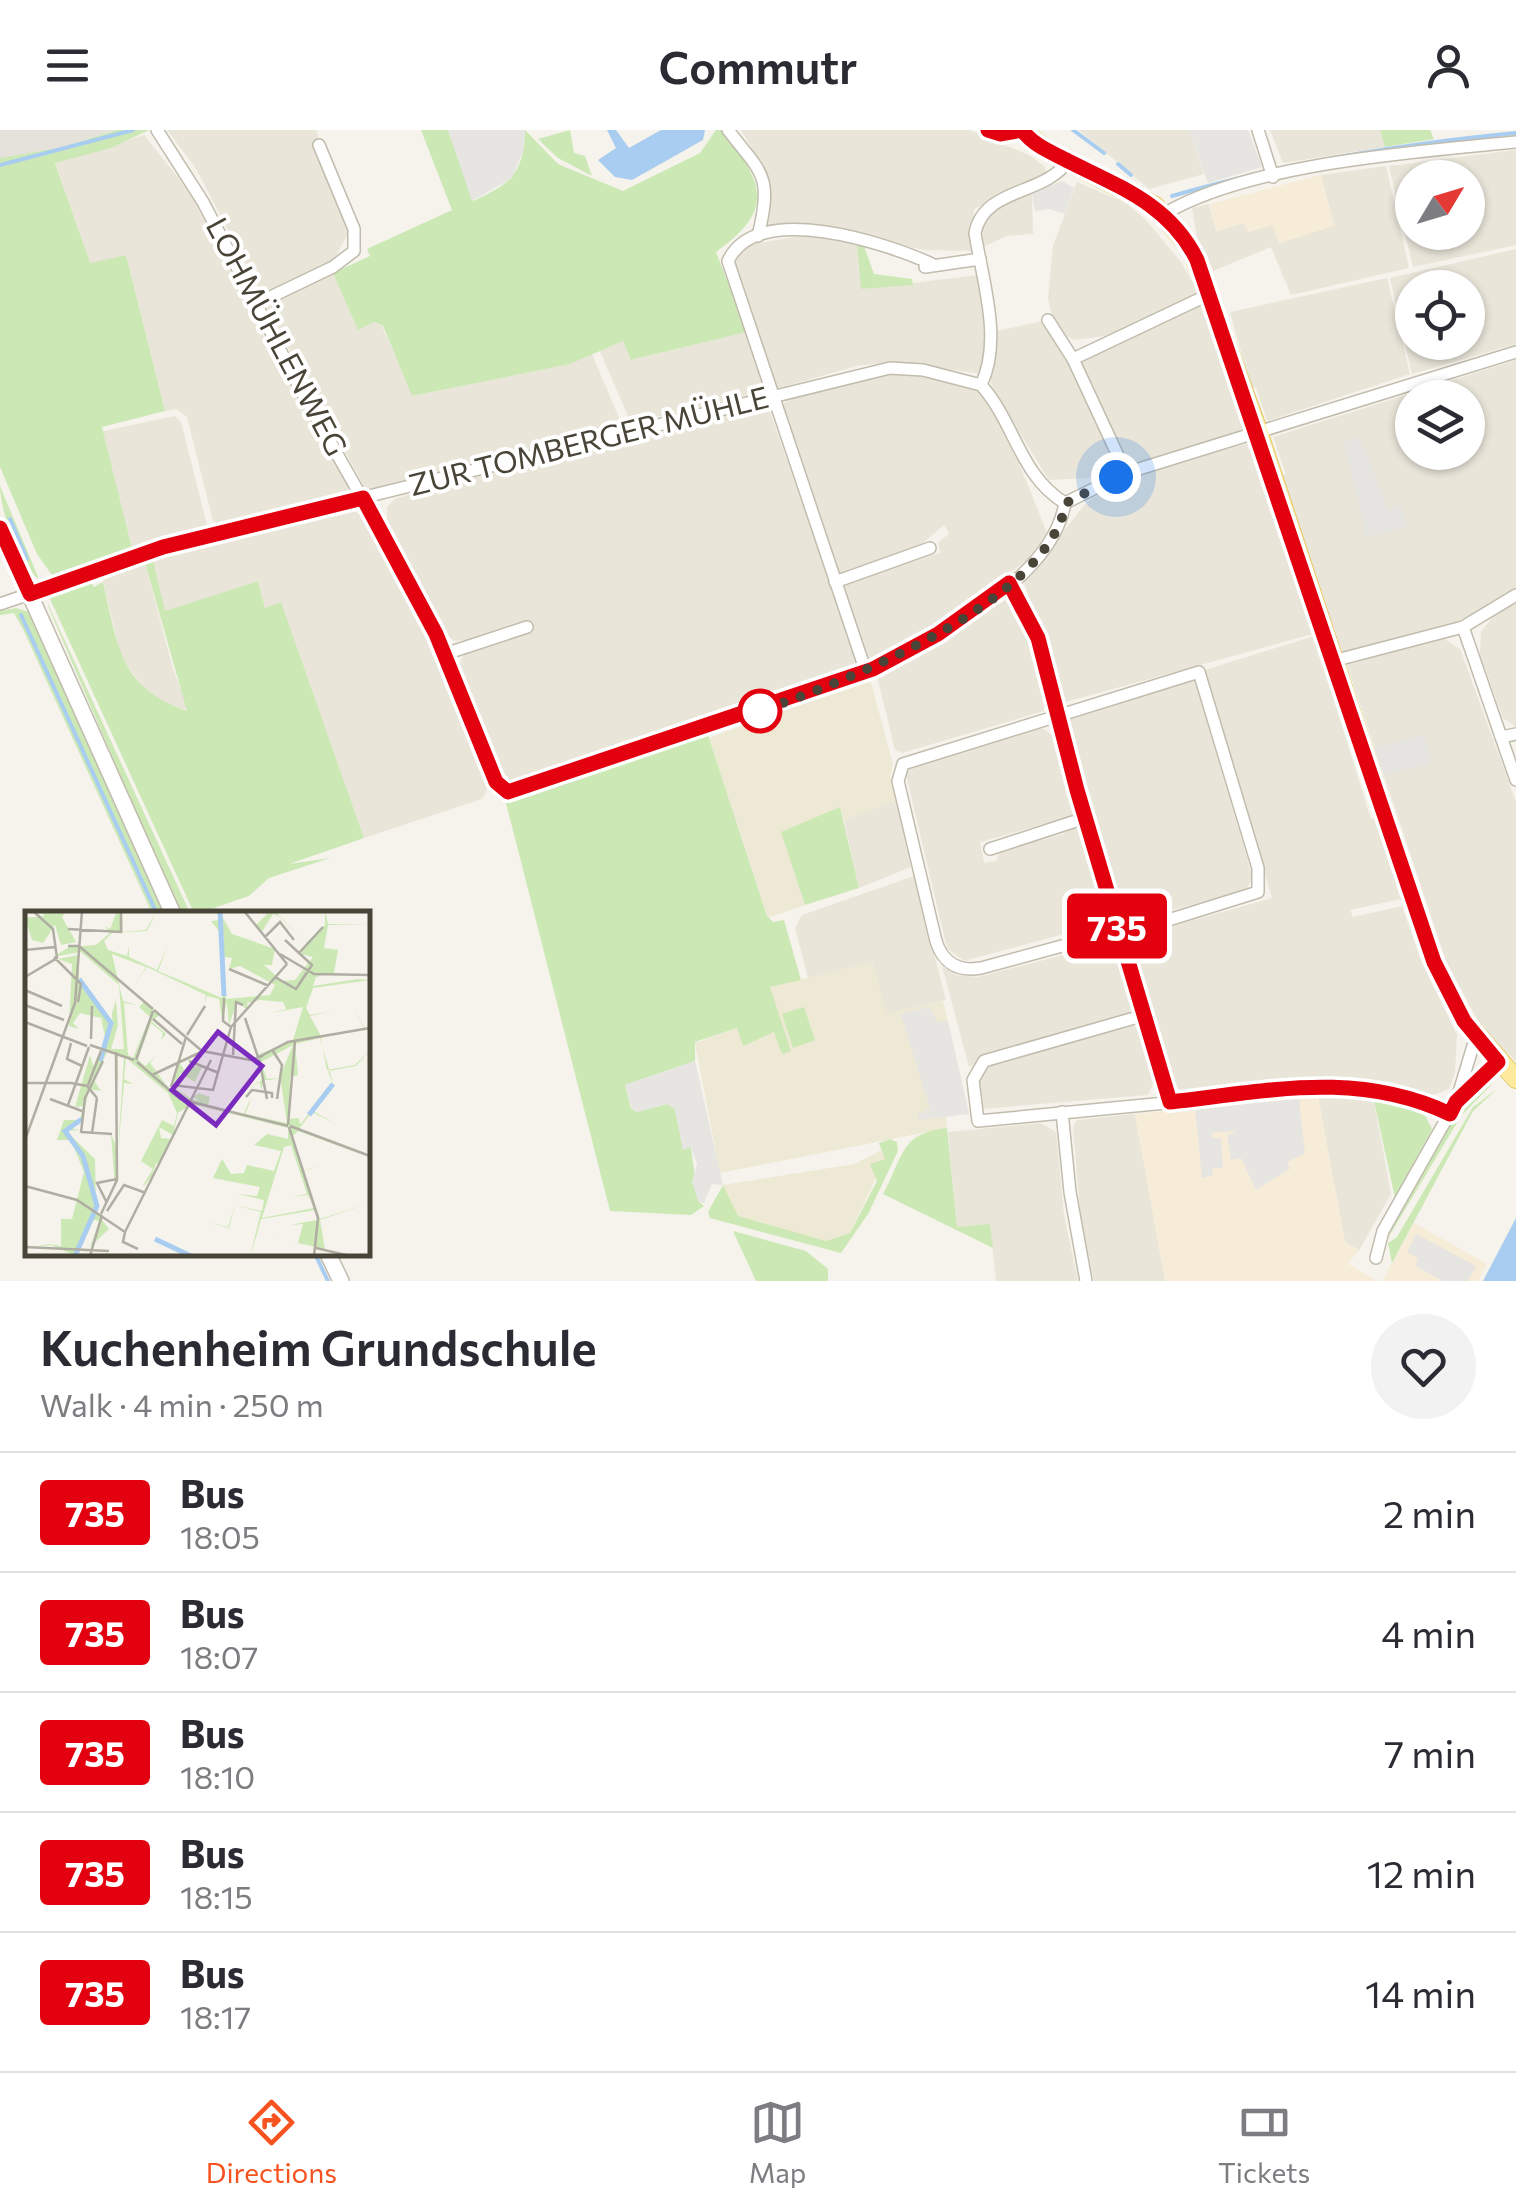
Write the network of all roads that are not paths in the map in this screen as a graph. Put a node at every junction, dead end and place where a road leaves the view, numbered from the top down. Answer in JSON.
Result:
{"nodes":[{"id":1,"x":158,"y":130,"type":"edge"},
{"id":2,"x":728,"y":130,"type":"edge"},
{"id":3,"x":988,"y":130,"type":"edge"},
{"id":4,"x":1022,"y":130,"type":"edge"},
{"id":5,"x":1258,"y":130,"type":"edge"},
{"id":6,"x":1516,"y":142,"type":"edge"},
{"id":7,"x":318,"y":146,"type":"dead end"},
{"id":8,"x":1068,"y":161,"type":"junction"},
{"id":9,"x":1272,"y":171,"type":"junction"},
{"id":10,"x":1164,"y":214,"type":"junction"},
{"id":11,"x":758,"y":236,"type":"junction"},
{"id":12,"x":980,"y":259,"type":"junction"},
{"id":13,"x":1210,"y":294,"type":"junction"},
{"id":14,"x":256,"y":304,"type":"junction"},
{"id":15,"x":1048,"y":320,"type":"dead end"},
{"id":16,"x":1516,"y":352,"type":"edge"},
{"id":17,"x":1073,"y":360,"type":"junction"},
{"id":18,"x":982,"y":384,"type":"junction"},
{"id":19,"x":772,"y":397,"type":"junction"},
{"id":20,"x":1258,"y":434,"type":"junction"},
{"id":21,"x":1126,"y":473,"type":"junction"},
{"id":22,"x":363,"y":498,"type":"junction"},
{"id":23,"x":1066,"y":503,"type":"junction"},
{"id":24,"x":0,"y":528,"type":"edge"},
{"id":25,"x":930,"y":548,"type":"dead end"},
{"id":26,"x":835,"y":582,"type":"junction"},
{"id":27,"x":1009,"y":583,"type":"junction"},
{"id":28,"x":30,"y":594,"type":"junction"},
{"id":29,"x":1516,"y":595,"type":"edge"},
{"id":30,"x":0,"y":604,"type":"edge"},
{"id":31,"x":527,"y":627,"type":"dead end"},
{"id":32,"x":1463,"y":627,"type":"junction"},
{"id":33,"x":445,"y":654,"type":"junction"},
{"id":34,"x":1334,"y":661,"type":"junction"},
{"id":35,"x":866,"y":672,"type":"junction"},
{"id":36,"x":1057,"y":715,"type":"junction"},
{"id":37,"x":1516,"y":734,"type":"edge"},
{"id":38,"x":1501,"y":737,"type":"junction"},
{"id":39,"x":1516,"y":780,"type":"edge"},
{"id":40,"x":1085,"y":818,"type":"junction"},
{"id":41,"x":990,"y":849,"type":"dead end"},
{"id":42,"x":172,"y":911,"type":"edge"},
{"id":43,"x":1119,"y":933,"type":"junction"},
{"id":44,"x":1144,"y":1016,"type":"junction"},
{"id":45,"x":1476,"y":1036,"type":"junction"},
{"id":46,"x":1498,"y":1062,"type":"junction"},
{"id":47,"x":1516,"y":1078,"type":"edge"},
{"id":48,"x":1170,"y":1102,"type":"junction"},
{"id":49,"x":1453,"y":1108,"type":"junction"},
{"id":50,"x":1062,"y":1112,"type":"junction"},
{"id":51,"x":329,"y":1256,"type":"edge"},
{"id":52,"x":1376,"y":1258,"type":"dead end"},
{"id":53,"x":340,"y":1281,"type":"edge"},
{"id":54,"x":1086,"y":1281,"type":"edge"}],
"edges":[{"from":1,"to":14,"type":"street","name":"LOHMÜHLENWEG"},
{"from":2,"to":11,"type":"street"},
{"from":3,"to":4,"type":"street"},
{"from":4,"to":8,"type":"main road"},
{"from":5,"to":9,"type":"street"},
{"from":6,"to":9,"type":"street"},
{"from":7,"to":14,"type":"street"},
{"from":8,"to":10,"type":"main road"},
{"from":8,"to":12,"type":"street"},
{"from":9,"to":10,"type":"street"},
{"from":10,"to":13,"type":"main road"},
{"from":11,"to":12,"type":"street"},
{"from":11,"to":19,"type":"street"},
{"from":12,"to":18,"type":"street"},
{"from":13,"to":17,"type":"street"},
{"from":13,"to":20,"type":"main road"},
{"from":14,"to":22,"type":"street","name":"LOHMÜHLENWEG"},
{"from":15,"to":17,"type":"street"},
{"from":16,"to":20,"type":"street"},
{"from":17,"to":21,"type":"street"},
{"from":18,"to":19,"type":"street","name":"ZUR TOMBERGER MÜHLE"},
{"from":18,"to":23,"type":"street"},
{"from":19,"to":22,"type":"street","name":"ZUR TOMBERGER MÜHLE"},
{"from":19,"to":26,"type":"street"},
{"from":20,"to":21,"type":"street"},
{"from":20,"to":34,"type":"main road"},
{"from":21,"to":23,"type":"street"},
{"from":22,"to":28,"type":"street","name":"ZUR TOMBERGER MÜHLE"},
{"from":22,"to":33,"type":"street","name":"LOHMÜHLENWEG"},
{"from":23,"to":27,"type":"street"},
{"from":24,"to":28,"type":"street"},
{"from":25,"to":26,"type":"street"},
{"from":26,"to":35,"type":"street"},
{"from":27,"to":35,"type":"street"},
{"from":27,"to":36,"type":"street"},
{"from":28,"to":30,"type":"street","name":"ZUR TOMBERGER MÜHLE"},
{"from":28,"to":42,"type":"street"},
{"from":29,"to":32,"type":"street"},
{"from":31,"to":33,"type":"street"},
{"from":32,"to":34,"type":"street"},
{"from":32,"to":38,"type":"street"},
{"from":33,"to":35,"type":"street","name":"LOHMÜHLENWEG"},
{"from":34,"to":45,"type":"main road"},
{"from":36,"to":40,"type":"street"},
{"from":36,"to":43,"type":"street"},
{"from":36,"to":43,"type":"street"},
{"from":37,"to":38,"type":"street"},
{"from":38,"to":39,"type":"street"},
{"from":40,"to":41,"type":"street"},
{"from":40,"to":43,"type":"street"},
{"from":43,"to":44,"type":"street"},
{"from":44,"to":48,"type":"street"},
{"from":44,"to":50,"type":"street"},
{"from":45,"to":46,"type":"main road"},
{"from":45,"to":49,"type":"street"},
{"from":46,"to":47,"type":"main road"},
{"from":46,"to":49,"type":"street"},
{"from":48,"to":49,"type":"street"},
{"from":48,"to":50,"type":"street"},
{"from":49,"to":52,"type":"street"},
{"from":50,"to":54,"type":"street"},
{"from":51,"to":53,"type":"street"}]}
